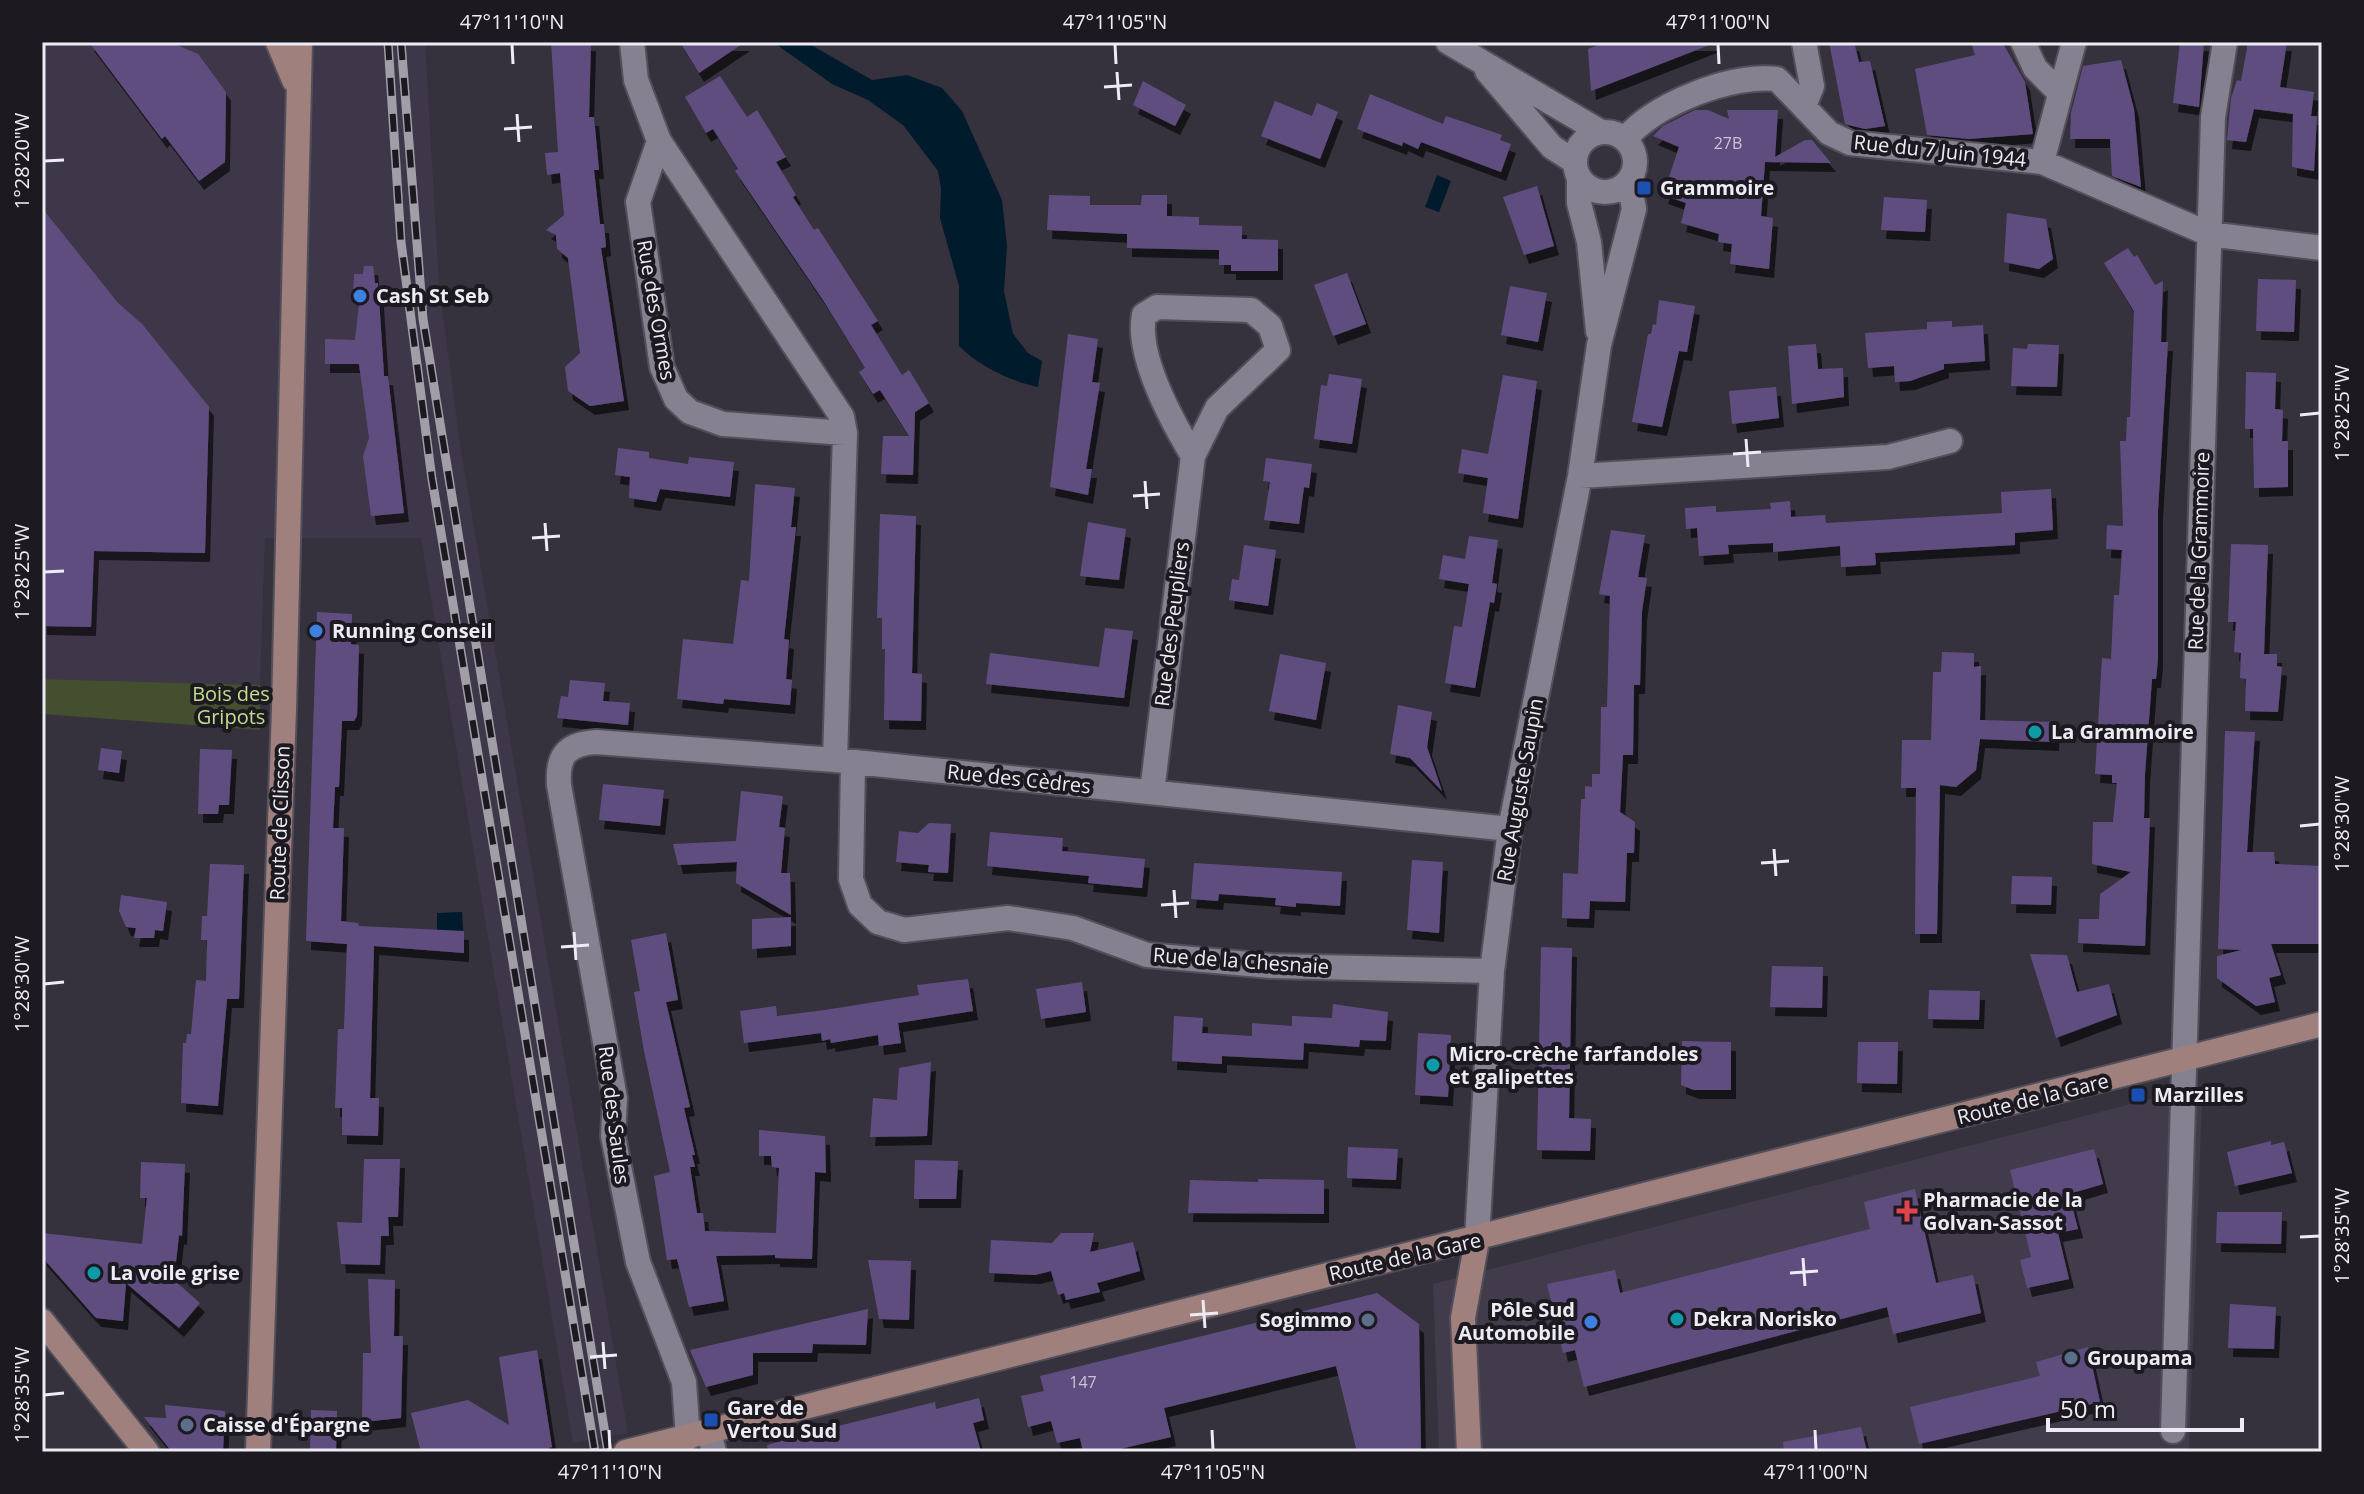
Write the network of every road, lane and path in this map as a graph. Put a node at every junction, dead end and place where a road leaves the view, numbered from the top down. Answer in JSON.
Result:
{"nodes":[{"id":1,"x":278,"y":42,"type":"edge"},
{"id":2,"x":300,"y":42,"type":"edge"},
{"id":3,"x":632,"y":42,"type":"edge"},
{"id":4,"x":1448,"y":42,"type":"edge"},
{"id":5,"x":1804,"y":42,"type":"edge"},
{"id":6,"x":2023,"y":42,"type":"edge"},
{"id":7,"x":2074,"y":42,"type":"edge"},
{"id":8,"x":2225,"y":42,"type":"edge"},
{"id":9,"x":1475,"y":57,"type":"junction"},
{"id":10,"x":2058,"y":91,"type":"junction"},
{"id":11,"x":300,"y":97,"type":"junction"},
{"id":12,"x":1804,"y":106,"type":"junction"},
{"id":13,"x":1601,"y":132,"type":"junction"},
{"id":14,"x":1625,"y":139,"type":"junction"},
{"id":15,"x":659,"y":141,"type":"junction"},
{"id":16,"x":2042,"y":162,"type":"junction"},
{"id":17,"x":1577,"y":170,"type":"junction"},
{"id":18,"x":1629,"y":181,"type":"junction"},
{"id":19,"x":2209,"y":234,"type":"junction"},
{"id":20,"x":2322,"y":248,"type":"edge"},
{"id":21,"x":1599,"y":345,"type":"junction"},
{"id":22,"x":845,"y":433,"type":"junction"},
{"id":23,"x":1950,"y":441,"type":"dead end"},
{"id":24,"x":1193,"y":456,"type":"junction"},
{"id":25,"x":1580,"y":476,"type":"junction"},
{"id":26,"x":844,"y":761,"type":"junction"},
{"id":27,"x":559,"y":785,"type":"joint"},
{"id":28,"x":1152,"y":792,"type":"junction"},
{"id":29,"x":1510,"y":829,"type":"junction"},
{"id":30,"x":1492,"y":971,"type":"junction"},
{"id":31,"x":2322,"y":1024,"type":"edge"},
{"id":32,"x":2184,"y":1061,"type":"junction"},
{"id":33,"x":1477,"y":1240,"type":"junction"},
{"id":34,"x":42,"y":1321,"type":"edge"},
{"id":35,"x":2173,"y":1431,"type":"dead end"},
{"id":36,"x":704,"y":1440,"type":"edge"},
{"id":37,"x":147,"y":1452,"type":"edge"},
{"id":38,"x":258,"y":1452,"type":"edge"},
{"id":39,"x":626,"y":1452,"type":"edge"},
{"id":40,"x":1469,"y":1452,"type":"edge"}],
"edges":[{"from":1,"to":11,"type":"main road","name":"Route de Clisson"},
{"from":2,"to":11,"type":"main road","name":"Route de Clisson"},
{"from":3,"to":15,"type":"street"},
{"from":4,"to":9,"type":"street"},
{"from":5,"to":12,"type":"street"},
{"from":6,"to":10,"type":"street"},
{"from":7,"to":10,"type":"street","name":"Rue du 7 Juin 1944"},
{"from":8,"to":19,"type":"street","name":"Rue de la Grammoire"},
{"from":9,"to":13,"type":"street"},
{"from":9,"to":17,"type":"street"},
{"from":10,"to":16,"type":"street","name":"Rue du 7 Juin 1944"},
{"from":11,"to":38,"type":"main road","name":"Route de Clisson"},
{"from":12,"to":14,"type":"street","name":"Rue du 7 Juin 1944"},
{"from":12,"to":16,"type":"street","name":"Rue du 7 Juin 1944"},
{"from":13,"to":14,"type":"street"},
{"from":13,"to":17,"type":"street"},
{"from":14,"to":18,"type":"street"},
{"from":15,"to":22,"type":"street"},
{"from":15,"to":22,"type":"street","name":"Rue des Ormes"},
{"from":16,"to":19,"type":"street","name":"Rue du 7 Juin 1944"},
{"from":17,"to":18,"type":"street"},
{"from":17,"to":21,"type":"street","name":"Rue Auguste Saupin"},
{"from":18,"to":21,"type":"street","name":"Rue Auguste Saupin"},
{"from":19,"to":20,"type":"street","name":"Rue du 7 Juin 1944"},
{"from":19,"to":32,"type":"street","name":"Rue de la Grammoire"},
{"from":21,"to":25,"type":"street","name":"Rue Auguste Saupin"},
{"from":22,"to":26,"type":"street"},
{"from":23,"to":25,"type":"street"},
{"from":24,"to":24,"type":"street","name":"Rue des Peupliers"},
{"from":24,"to":28,"type":"street","name":"Rue des Peupliers"},
{"from":25,"to":29,"type":"street","name":"Rue Auguste Saupin"},
{"from":26,"to":27,"type":"street","name":"Rue des Cèdres"},
{"from":26,"to":28,"type":"street","name":"Rue des Cèdres"},
{"from":26,"to":30,"type":"street","name":"Rue de la Chesnaie"},
{"from":27,"to":36,"type":"street","name":"Rue des Saules"},
{"from":28,"to":29,"type":"street","name":"Rue des Cèdres"},
{"from":29,"to":30,"type":"street","name":"Rue Auguste Saupin"},
{"from":30,"to":33,"type":"street","name":"Rue Auguste Saupin"},
{"from":31,"to":32,"type":"main road","name":"Route de la Gare"},
{"from":32,"to":33,"type":"main road","name":"Route de la Gare"},
{"from":32,"to":35,"type":"street"},
{"from":33,"to":36,"type":"main road","name":"Route de la Gare"},
{"from":33,"to":40,"type":"main road"},
{"from":34,"to":37,"type":"main road"},
{"from":36,"to":39,"type":"main road","name":"Route de la Gare"}]}
